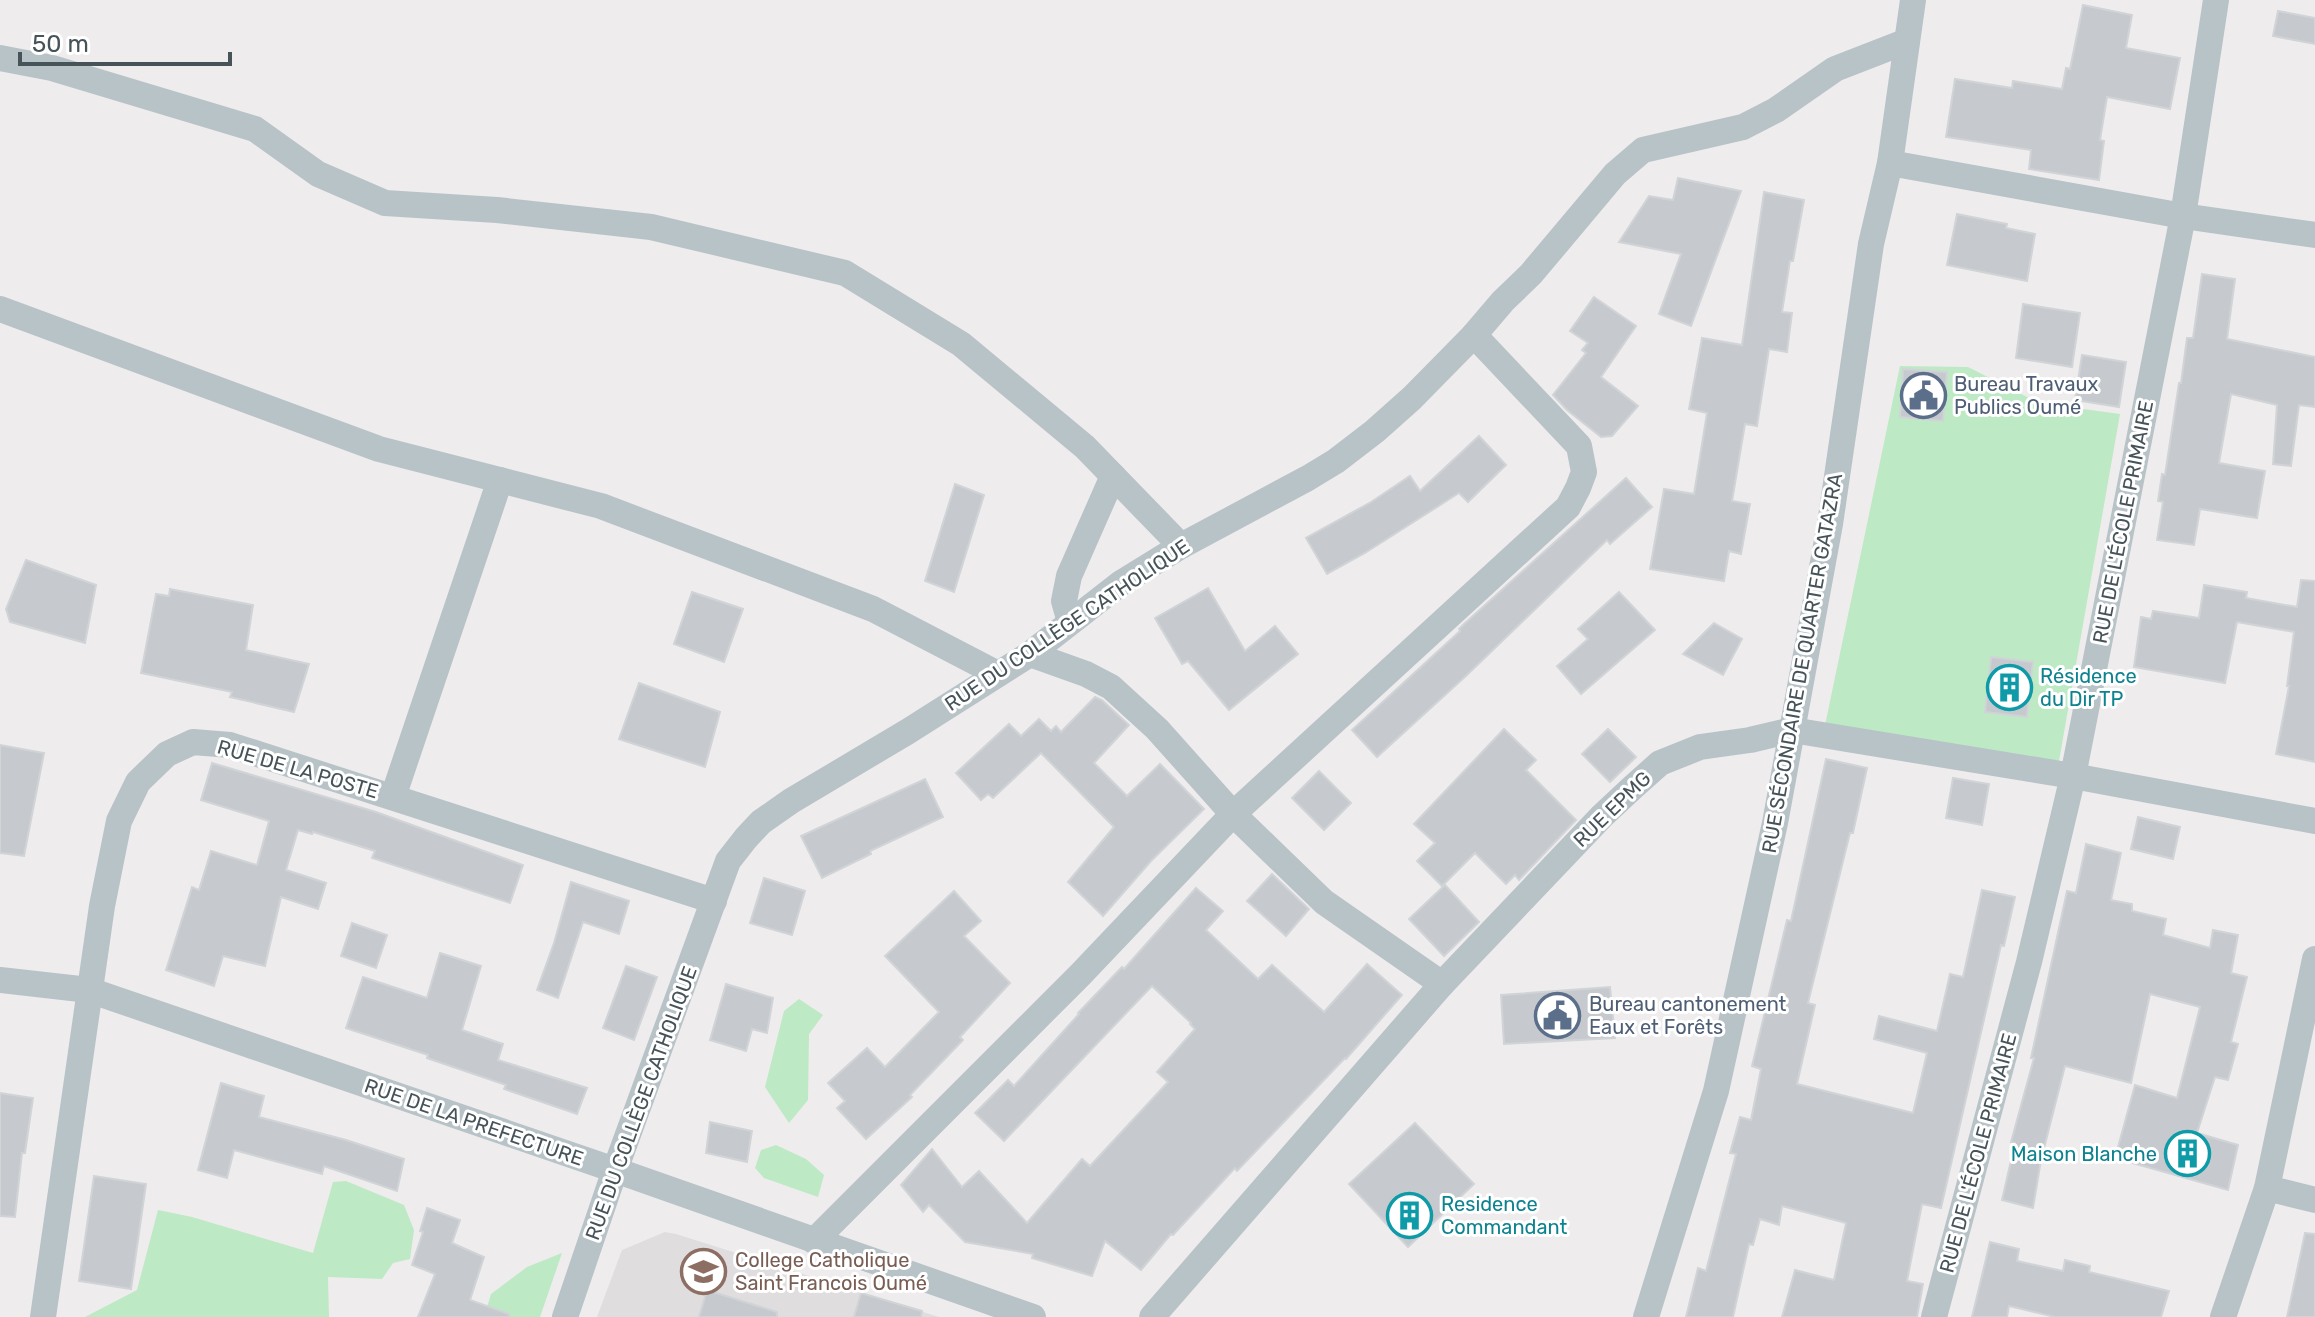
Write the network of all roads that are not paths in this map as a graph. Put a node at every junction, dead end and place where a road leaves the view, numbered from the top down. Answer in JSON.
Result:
{"nodes":[{"id":1,"x":1913,"y":0,"type":"edge"},
{"id":2,"x":2216,"y":0,"type":"edge"},
{"id":3,"x":1907,"y":41,"type":"junction"},
{"id":4,"x":0,"y":58,"type":"edge"},
{"id":5,"x":1890,"y":163,"type":"junction"},
{"id":6,"x":2183,"y":216,"type":"junction"},
{"id":7,"x":2315,"y":235,"type":"edge"},
{"id":8,"x":0,"y":309,"type":"edge"},
{"id":9,"x":1474,"y":335,"type":"junction"},
{"id":10,"x":1113,"y":476,"type":"junction"},
{"id":11,"x":500,"y":480,"type":"junction"},
{"id":12,"x":1181,"y":546,"type":"junction"},
{"id":13,"x":1070,"y":622,"type":"junction"},
{"id":14,"x":1030,"y":654,"type":"junction"},
{"id":15,"x":998,"y":674,"type":"junction"},
{"id":16,"x":1792,"y":730,"type":"junction"},
{"id":17,"x":2073,"y":776,"type":"junction"},
{"id":18,"x":393,"y":797,"type":"junction"},
{"id":19,"x":1233,"y":814,"type":"junction"},
{"id":20,"x":2315,"y":821,"type":"edge"},
{"id":21,"x":714,"y":901,"type":"junction"},
{"id":22,"x":2315,"y":959,"type":"edge"},
{"id":23,"x":0,"y":980,"type":"edge"},
{"id":24,"x":1442,"y":984,"type":"junction"},
{"id":25,"x":89,"y":990,"type":"junction"},
{"id":26,"x":615,"y":1170,"type":"junction"},
{"id":27,"x":2267,"y":1188,"type":"junction"},
{"id":28,"x":2315,"y":1200,"type":"edge"},
{"id":29,"x":814,"y":1241,"type":"junction"},
{"id":30,"x":43,"y":1317,"type":"edge"},
{"id":31,"x":565,"y":1317,"type":"edge"},
{"id":32,"x":1033,"y":1317,"type":"edge"},
{"id":33,"x":1152,"y":1317,"type":"edge"},
{"id":34,"x":1646,"y":1317,"type":"edge"},
{"id":35,"x":1934,"y":1317,"type":"edge"},
{"id":36,"x":2223,"y":1317,"type":"edge"}],
"edges":[{"from":1,"to":3,"type":"street","name":"RUE SÉCONDAIRE DE QUARTER GATAZRA"},
{"from":2,"to":6,"type":"street","name":"RUE DE L'ÉCOLE PRIMAIRE"},
{"from":3,"to":5,"type":"street","name":"RUE SÉCONDAIRE DE QUARTER GATAZRA"},
{"from":3,"to":9,"type":"street","name":"RUE DU COLLÈGE CATHOLIQUE"},
{"from":4,"to":10,"type":"street"},
{"from":5,"to":6,"type":"street"},
{"from":5,"to":16,"type":"street","name":"RUE SÉCONDAIRE DE QUARTER GATAZRA"},
{"from":6,"to":7,"type":"street"},
{"from":6,"to":17,"type":"street","name":"RUE DE L'ÉCOLE PRIMAIRE"},
{"from":8,"to":11,"type":"street"},
{"from":9,"to":12,"type":"street","name":"RUE DU COLLÈGE CATHOLIQUE"},
{"from":9,"to":19,"type":"street"},
{"from":10,"to":12,"type":"street"},
{"from":10,"to":13,"type":"street"},
{"from":11,"to":15,"type":"street"},
{"from":11,"to":18,"type":"street"},
{"from":12,"to":13,"type":"street","name":"RUE DU COLLÈGE CATHOLIQUE"},
{"from":13,"to":14,"type":"street","name":"RUE DU COLLÈGE CATHOLIQUE"},
{"from":14,"to":15,"type":"street","name":"RUE DU COLLÈGE CATHOLIQUE"},
{"from":14,"to":19,"type":"street"},
{"from":15,"to":21,"type":"street","name":"RUE DU COLLÈGE CATHOLIQUE"},
{"from":16,"to":17,"type":"street","name":"RUE EPMG"},
{"from":16,"to":24,"type":"street","name":"RUE EPMG"},
{"from":16,"to":34,"type":"street","name":"RUE SÉCONDAIRE DE QUARTER GATAZRA"},
{"from":17,"to":20,"type":"street","name":"RUE EPMG"},
{"from":17,"to":35,"type":"street","name":"RUE DE L'ÉCOLE PRIMAIRE"},
{"from":18,"to":21,"type":"street","name":"RUE DE LA POSTE"},
{"from":18,"to":25,"type":"street","name":"RUE DE LA POSTE"},
{"from":19,"to":24,"type":"street"},
{"from":19,"to":29,"type":"street"},
{"from":21,"to":26,"type":"street","name":"RUE DU COLLÈGE CATHOLIQUE"},
{"from":22,"to":27,"type":"street"},
{"from":23,"to":25,"type":"street","name":"RUE DE LA PREFECTURE"},
{"from":24,"to":33,"type":"street","name":"RUE EPMG"},
{"from":25,"to":26,"type":"street","name":"RUE DE LA PREFECTURE"},
{"from":25,"to":30,"type":"street","name":"RUE DE LA POSTE"},
{"from":26,"to":29,"type":"street","name":"RUE DE LA PREFECTURE"},
{"from":26,"to":31,"type":"street","name":"RUE DU COLLÈGE CATHOLIQUE"},
{"from":27,"to":28,"type":"street"},
{"from":27,"to":36,"type":"street"},
{"from":29,"to":32,"type":"street","name":"RUE DE LA PREFECTURE"}]}
